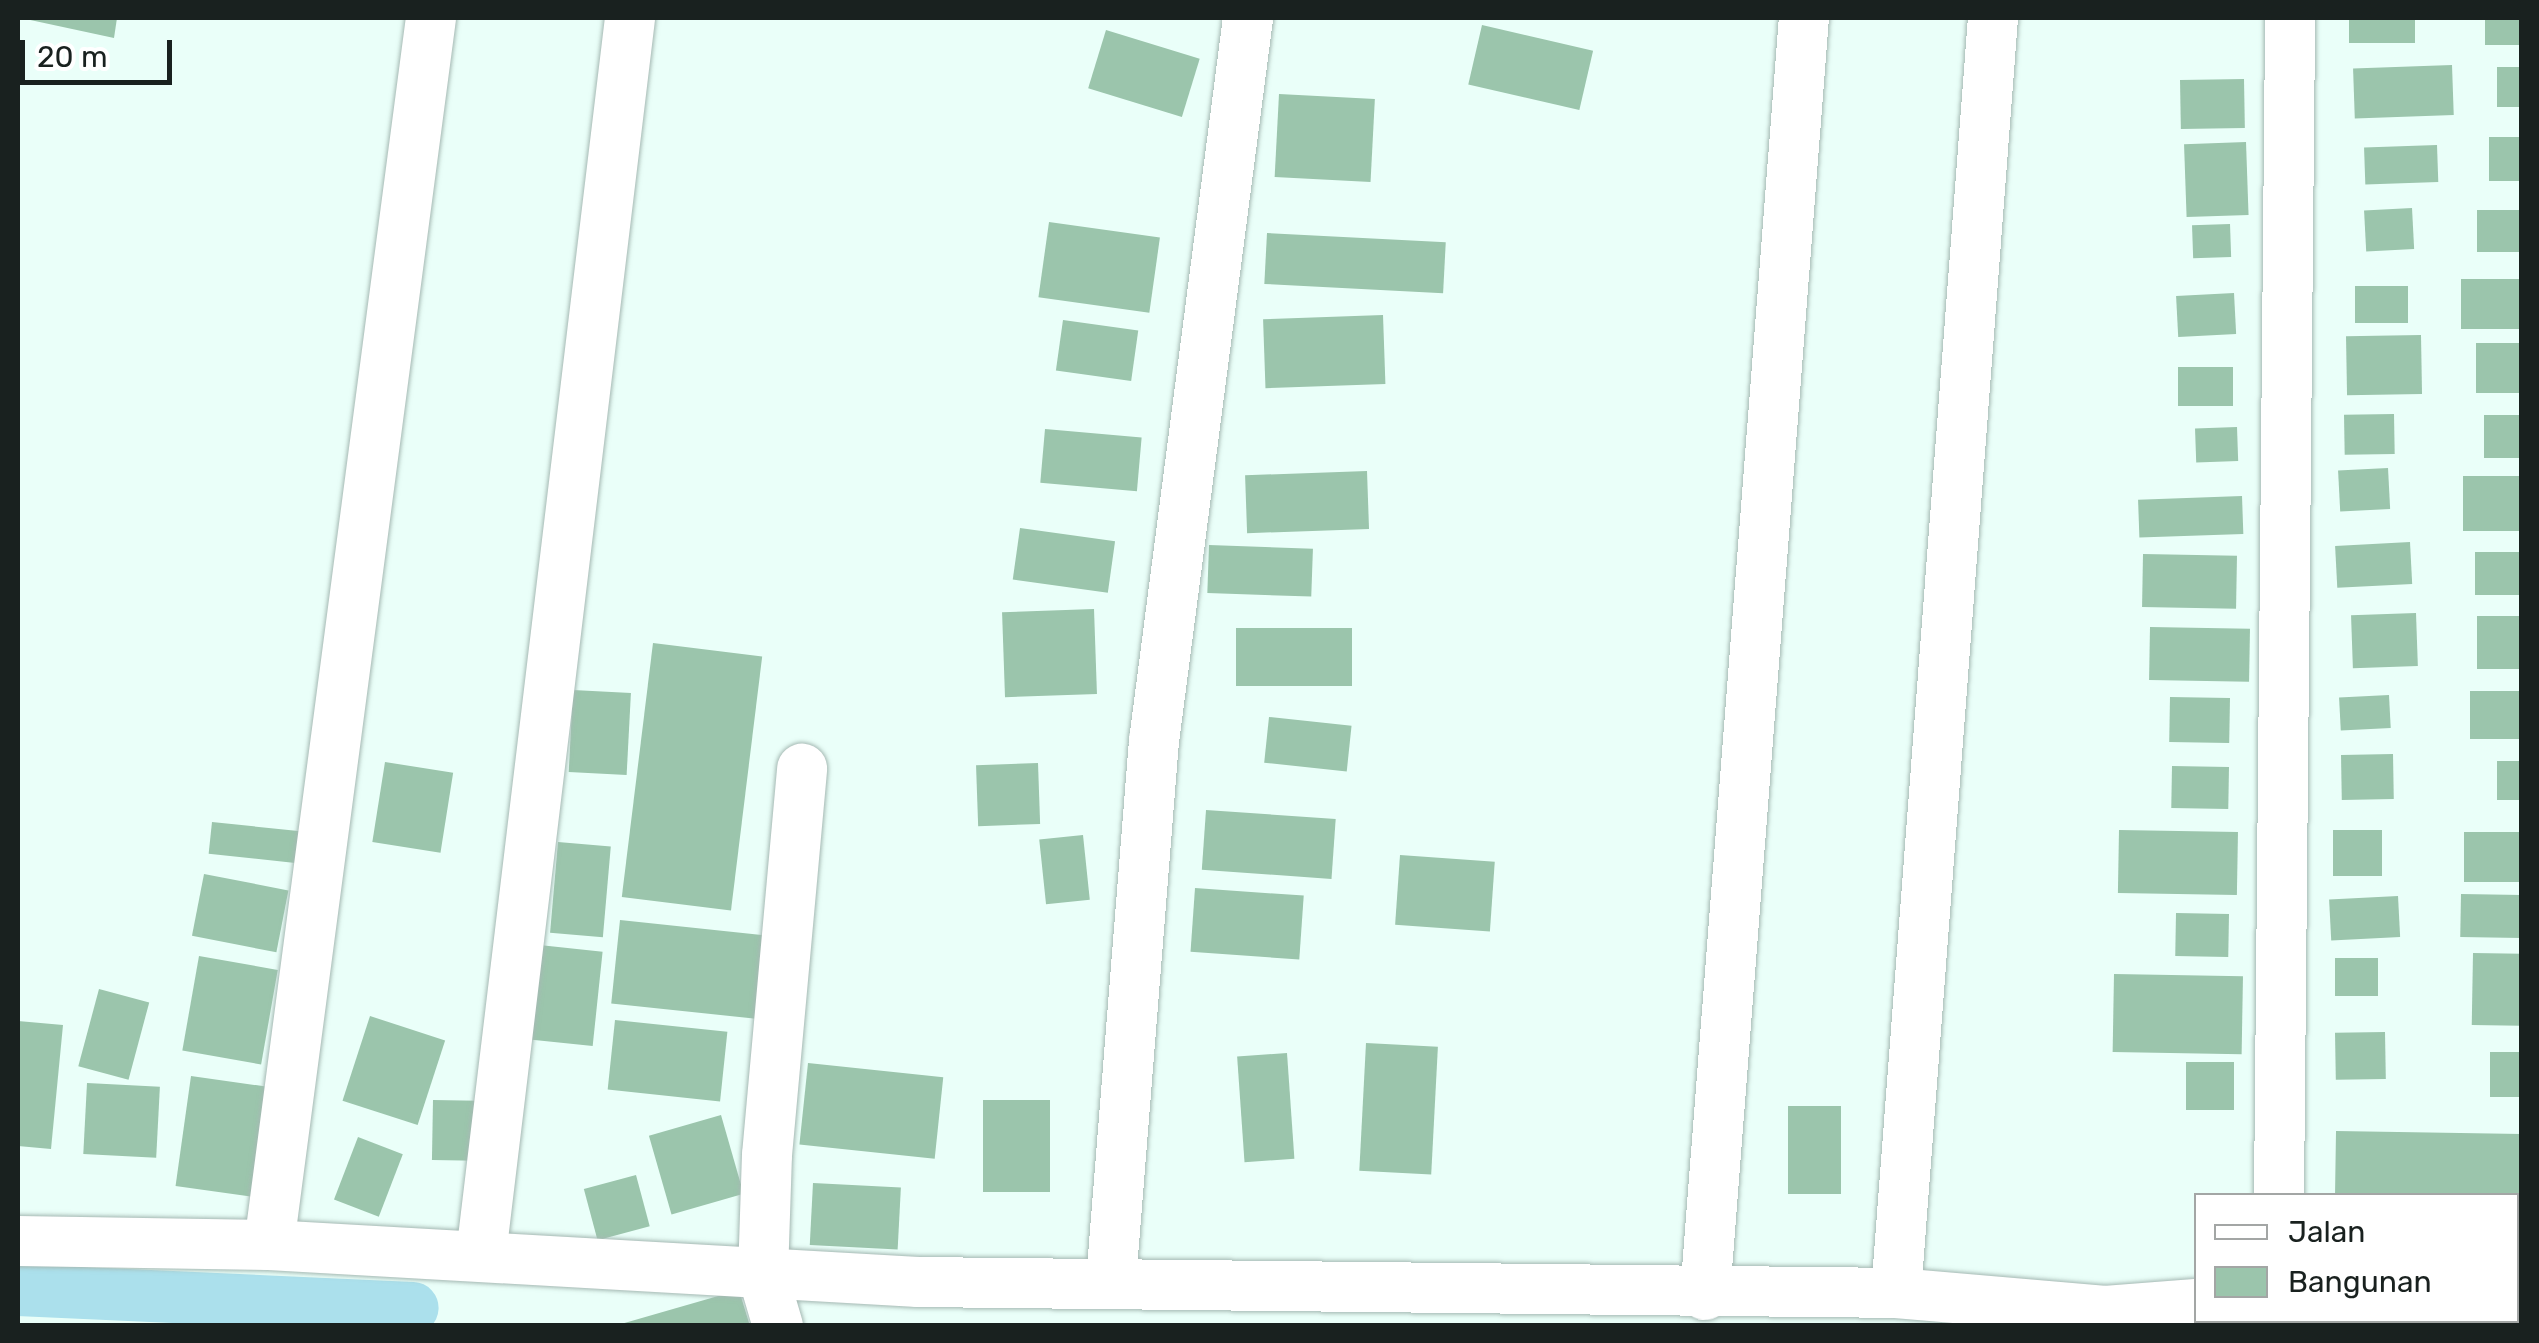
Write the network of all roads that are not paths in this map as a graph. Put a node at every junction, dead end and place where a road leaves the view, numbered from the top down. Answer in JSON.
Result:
{"nodes":[{"id":1,"x":430,"y":18,"type":"edge"},
{"id":2,"x":630,"y":18,"type":"edge"},
{"id":3,"x":1248,"y":18,"type":"edge"},
{"id":4,"x":1804,"y":18,"type":"edge"},
{"id":5,"x":1993,"y":18,"type":"edge"},
{"id":6,"x":2290,"y":18,"type":"edge"},
{"id":7,"x":802,"y":768,"type":"dead end"},
{"id":8,"x":2280,"y":1193,"type":"edge"},
{"id":9,"x":18,"y":1241,"type":"edge"},
{"id":10,"x":269,"y":1245,"type":"junction"},
{"id":11,"x":481,"y":1256,"type":"junction"},
{"id":12,"x":763,"y":1275,"type":"junction"},
{"id":13,"x":1111,"y":1281,"type":"junction"},
{"id":14,"x":1896,"y":1293,"type":"junction"},
{"id":15,"x":1705,"y":1296,"type":"junction"},
{"id":16,"x":2194,"y":1304,"type":"edge"},
{"id":17,"x":1389,"y":1308,"type":"edge"},
{"id":18,"x":1784,"y":1311,"type":"edge"},
{"id":19,"x":2107,"y":1318,"type":"edge"},
{"id":20,"x":778,"y":1326,"type":"edge"}],
"edges":[{"from":1,"to":10,"type":"street"},
{"from":2,"to":11,"type":"street"},
{"from":3,"to":13,"type":"street"},
{"from":4,"to":15,"type":"street"},
{"from":5,"to":14,"type":"street"},
{"from":6,"to":8,"type":"street"},
{"from":7,"to":12,"type":"street"},
{"from":9,"to":10,"type":"street"},
{"from":10,"to":11,"type":"street"},
{"from":11,"to":12,"type":"street"},
{"from":12,"to":13,"type":"street"},
{"from":12,"to":20,"type":"street"},
{"from":13,"to":17,"type":"street"},
{"from":14,"to":18,"type":"street"},
{"from":14,"to":19,"type":"street"},
{"from":15,"to":17,"type":"street"},
{"from":15,"to":18,"type":"street"},
{"from":16,"to":19,"type":"street"}]}
